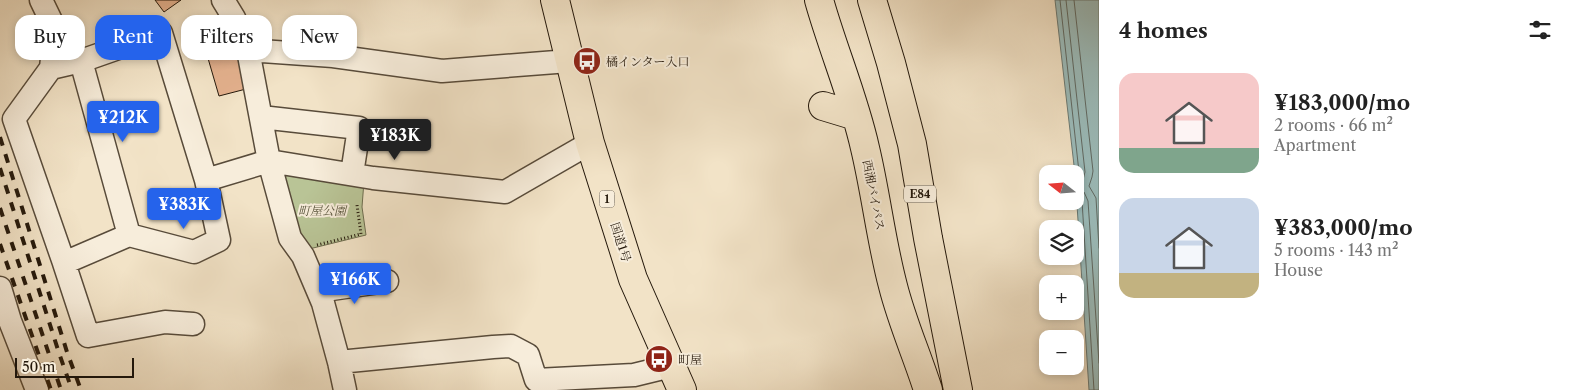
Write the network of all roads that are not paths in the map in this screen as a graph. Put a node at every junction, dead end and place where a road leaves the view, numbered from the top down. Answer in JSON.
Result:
{"nodes":[{"id":1,"x":41,"y":0,"type":"edge"},
{"id":2,"x":223,"y":0,"type":"edge"},
{"id":3,"x":555,"y":0,"type":"edge"},
{"id":4,"x":872,"y":0,"type":"edge"},
{"id":5,"x":232,"y":15,"type":"edge"},
{"id":6,"x":818,"y":17,"type":"edge"},
{"id":7,"x":272,"y":52,"type":"edge"},
{"id":8,"x":250,"y":60,"type":"edge"},
{"id":9,"x":80,"y":61,"type":"junction"},
{"id":10,"x":569,"y":61,"type":"junction"},
{"id":11,"x":51,"y":68,"type":"junction"},
{"id":12,"x":823,"y":106,"type":"dead end"},
{"id":13,"x":856,"y":116,"type":"junction"},
{"id":14,"x":261,"y":117,"type":"junction"},
{"id":15,"x":590,"y":143,"type":"junction"},
{"id":16,"x":269,"y":161,"type":"junction"},
{"id":17,"x":352,"y":174,"type":"junction"},
{"id":18,"x":206,"y":180,"type":"junction"},
{"id":19,"x":129,"y":235,"type":"junction"},
{"id":20,"x":64,"y":263,"type":"junction"},
{"id":21,"x":386,"y":281,"type":"dead end"},
{"id":22,"x":0,"y":288,"type":"edge"},
{"id":23,"x":318,"y":292,"type":"junction"},
{"id":24,"x":193,"y":324,"type":"dead end"},
{"id":25,"x":339,"y":362,"type":"junction"},
{"id":26,"x":677,"y":378,"type":"edge"},
{"id":27,"x":37,"y":390,"type":"edge"},
{"id":28,"x":344,"y":390,"type":"edge"},
{"id":29,"x":928,"y":390,"type":"edge"},
{"id":30,"x":958,"y":390,"type":"edge"}],
"edges":[{"from":1,"to":11,"type":"street"},
{"from":2,"to":5,"type":"street"},
{"from":3,"to":10,"type":"highway","name":"国道1号","number":"1"},
{"from":4,"to":30,"type":"highway","number":"E84"},
{"from":6,"to":13,"type":"highway","name":"西湘バイパス"},
{"from":7,"to":10,"type":"street"},
{"from":8,"to":14,"type":"street"},
{"from":9,"to":11,"type":"street"},
{"from":9,"to":18,"type":"street"},
{"from":9,"to":19,"type":"street"},
{"from":10,"to":15,"type":"highway","name":"国道1号","number":"1"},
{"from":11,"to":20,"type":"street"},
{"from":12,"to":13,"type":"highway"},
{"from":13,"to":29,"type":"highway","name":"西湘バイパス"},
{"from":14,"to":16,"type":"street"},
{"from":14,"to":17,"type":"street"},
{"from":15,"to":17,"type":"street"},
{"from":15,"to":26,"type":"highway","name":"国道1号","number":"1"},
{"from":16,"to":17,"type":"street"},
{"from":16,"to":18,"type":"street"},
{"from":16,"to":23,"type":"street"},
{"from":18,"to":19,"type":"street"},
{"from":19,"to":20,"type":"street"},
{"from":20,"to":24,"type":"street"},
{"from":21,"to":23,"type":"street"},
{"from":22,"to":27,"type":"street"},
{"from":23,"to":25,"type":"street"},
{"from":25,"to":26,"type":"street"},
{"from":25,"to":28,"type":"street"}]}
